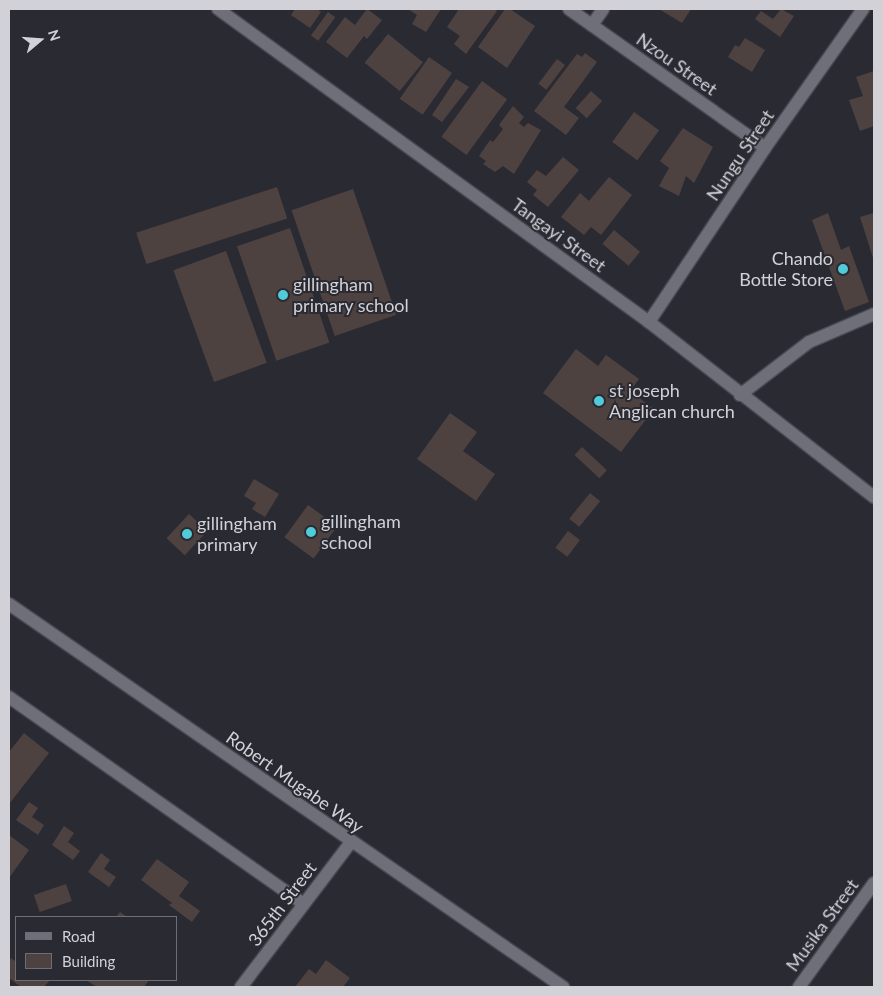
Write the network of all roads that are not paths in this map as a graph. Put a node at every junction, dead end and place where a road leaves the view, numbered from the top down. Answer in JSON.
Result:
{"nodes":[{"id":1,"x":218,"y":9,"type":"edge"},
{"id":2,"x":568,"y":9,"type":"edge"},
{"id":3,"x":603,"y":9,"type":"edge"},
{"id":4,"x":863,"y":9,"type":"edge"},
{"id":5,"x":592,"y":25,"type":"junction"},
{"id":6,"x":766,"y":148,"type":"junction"},
{"id":7,"x":874,"y":314,"type":"edge"},
{"id":8,"x":649,"y":322,"type":"junction"},
{"id":9,"x":740,"y":395,"type":"junction"},
{"id":10,"x":874,"y":497,"type":"edge"},
{"id":11,"x":9,"y":604,"type":"edge"},
{"id":12,"x":9,"y":698,"type":"edge"},
{"id":13,"x":351,"y":842,"type":"junction"},
{"id":14,"x":874,"y":883,"type":"edge"},
{"id":15,"x":304,"y":904,"type":"junction"},
{"id":16,"x":241,"y":987,"type":"edge"},
{"id":17,"x":563,"y":987,"type":"edge"},
{"id":18,"x":799,"y":987,"type":"edge"}],
"edges":[{"from":1,"to":8,"type":"street","name":"Tangayi Street"},
{"from":2,"to":5,"type":"street","name":"Nzou Street"},
{"from":3,"to":5,"type":"street"},
{"from":4,"to":6,"type":"street","name":"Nungu Street"},
{"from":5,"to":6,"type":"street","name":"Nzou Street"},
{"from":6,"to":8,"type":"street","name":"Nungu Street"},
{"from":7,"to":9,"type":"street"},
{"from":8,"to":9,"type":"street","name":"Tangayi Street"},
{"from":9,"to":10,"type":"street","name":"Tangayi Street"},
{"from":11,"to":13,"type":"street","name":"Robert Mugabe Way"},
{"from":12,"to":15,"type":"street"},
{"from":13,"to":15,"type":"street","name":"365th Street"},
{"from":13,"to":17,"type":"street","name":"Robert Mugabe Way"},
{"from":14,"to":18,"type":"street","name":"Musika Street"},
{"from":15,"to":16,"type":"street","name":"365th Street"}]}
